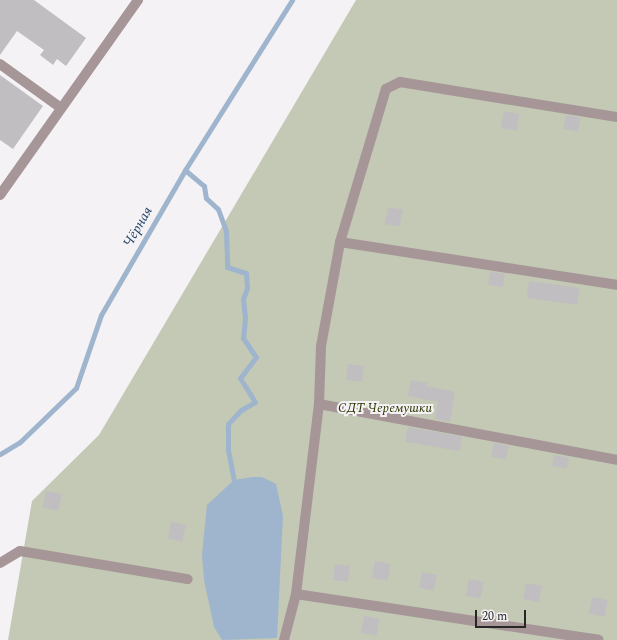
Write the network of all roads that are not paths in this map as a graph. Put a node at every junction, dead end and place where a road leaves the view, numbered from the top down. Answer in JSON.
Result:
{"nodes":[{"id":1,"x":138,"y":0,"type":"edge"},
{"id":2,"x":0,"y":64,"type":"edge"},
{"id":3,"x":61,"y":108,"type":"junction"},
{"id":4,"x":617,"y":117,"type":"edge"},
{"id":5,"x":0,"y":195,"type":"edge"},
{"id":6,"x":340,"y":242,"type":"junction"},
{"id":7,"x":617,"y":285,"type":"edge"},
{"id":8,"x":318,"y":404,"type":"junction"},
{"id":9,"x":617,"y":460,"type":"edge"},
{"id":10,"x":0,"y":563,"type":"edge"},
{"id":11,"x":188,"y":579,"type":"dead end"},
{"id":12,"x":296,"y":594,"type":"junction"},
{"id":13,"x":284,"y":640,"type":"edge"},
{"id":14,"x":599,"y":640,"type":"edge"}],
"edges":[{"from":1,"to":3,"type":"lane"},
{"from":2,"to":3,"type":"lane"},
{"from":3,"to":5,"type":"lane"},
{"from":4,"to":6,"type":"lane"},
{"from":6,"to":7,"type":"lane"},
{"from":6,"to":8,"type":"lane"},
{"from":8,"to":9,"type":"lane"},
{"from":8,"to":12,"type":"lane"},
{"from":10,"to":11,"type":"lane"},
{"from":12,"to":13,"type":"lane"},
{"from":12,"to":14,"type":"lane"}]}
